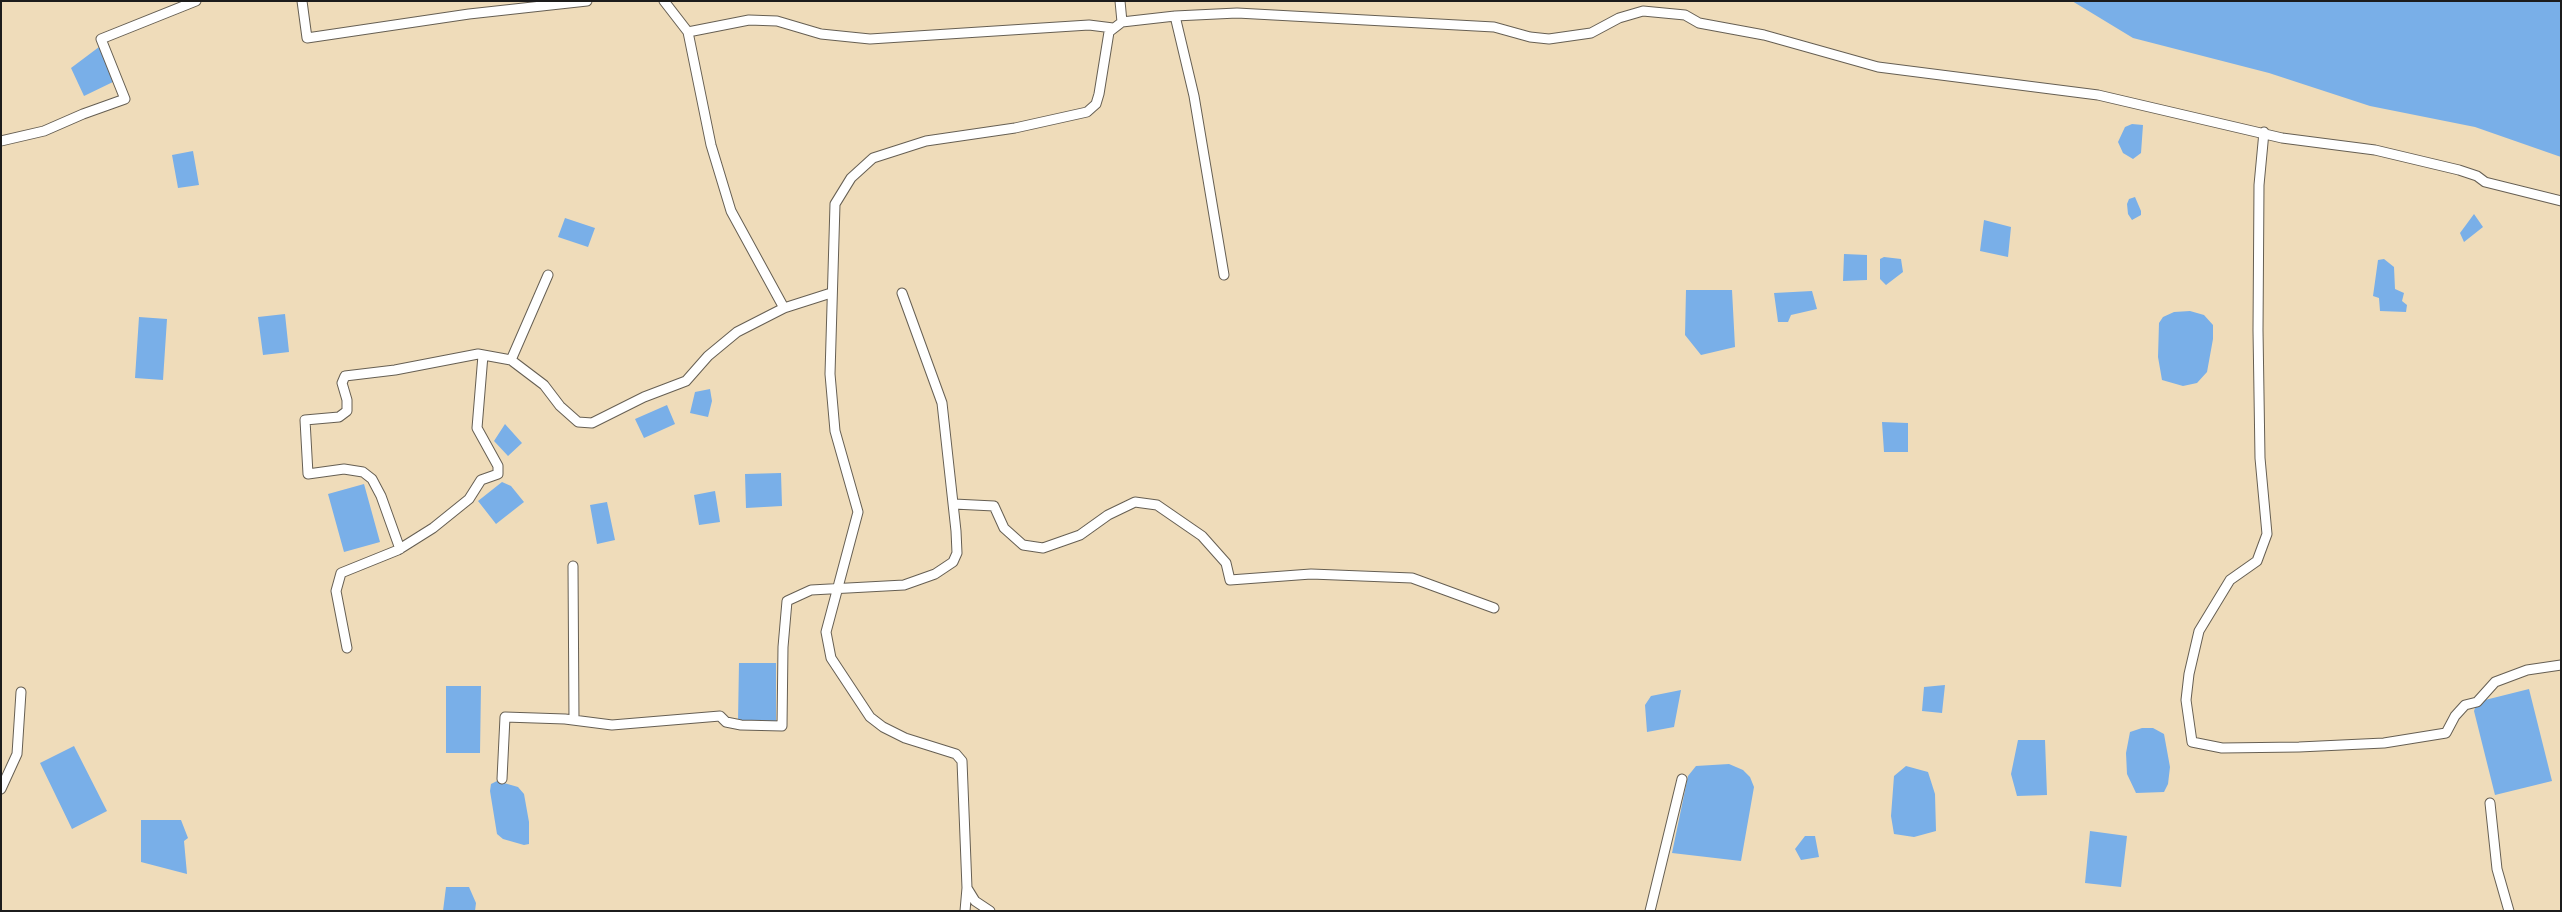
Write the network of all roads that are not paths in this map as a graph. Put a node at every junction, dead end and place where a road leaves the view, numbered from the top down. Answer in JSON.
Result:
{"nodes":[{"id":1,"x":196,"y":1,"type":"edge"},
{"id":2,"x":302,"y":1,"type":"edge"},
{"id":3,"x":587,"y":1,"type":"edge"},
{"id":4,"x":664,"y":1,"type":"edge"},
{"id":5,"x":1120,"y":1,"type":"edge"},
{"id":6,"x":1175,"y":16,"type":"junction"},
{"id":7,"x":1122,"y":22,"type":"junction"},
{"id":8,"x":1113,"y":28,"type":"junction"},
{"id":9,"x":688,"y":32,"type":"junction"},
{"id":10,"x":2264,"y":132,"type":"junction"},
{"id":11,"x":1,"y":141,"type":"edge"},
{"id":12,"x":2561,"y":201,"type":"edge"},
{"id":13,"x":548,"y":275,"type":"dead end"},
{"id":14,"x":1224,"y":275,"type":"dead end"},
{"id":15,"x":831,"y":292,"type":"junction"},
{"id":16,"x":902,"y":293,"type":"dead end"},
{"id":17,"x":784,"y":308,"type":"junction"},
{"id":18,"x":483,"y":355,"type":"junction"},
{"id":19,"x":511,"y":360,"type":"junction"},
{"id":20,"x":954,"y":504,"type":"junction"},
{"id":21,"x":400,"y":549,"type":"junction"},
{"id":22,"x":573,"y":566,"type":"dead end"},
{"id":23,"x":838,"y":587,"type":"junction"},
{"id":24,"x":1494,"y":608,"type":"dead end"},
{"id":25,"x":347,"y":648,"type":"dead end"},
{"id":26,"x":2561,"y":665,"type":"edge"},
{"id":27,"x":21,"y":692,"type":"dead end"},
{"id":28,"x":574,"y":720,"type":"junction"},
{"id":29,"x":502,"y":778,"type":"dead end"},
{"id":30,"x":1682,"y":779,"type":"dead end"},
{"id":31,"x":1,"y":790,"type":"edge"},
{"id":32,"x":2490,"y":803,"type":"dead end"},
{"id":33,"x":966,"y":888,"type":"junction"},
{"id":34,"x":964,"y":911,"type":"edge"},
{"id":35,"x":990,"y":911,"type":"edge"},
{"id":36,"x":1650,"y":911,"type":"edge"},
{"id":37,"x":2508,"y":911,"type":"edge"}],
"edges":[{"from":1,"to":11,"type":"street"},
{"from":2,"to":3,"type":"street"},
{"from":4,"to":9,"type":"street"},
{"from":5,"to":7,"type":"street"},
{"from":6,"to":7,"type":"street"},
{"from":6,"to":10,"type":"street"},
{"from":6,"to":14,"type":"street"},
{"from":7,"to":8,"type":"street"},
{"from":8,"to":9,"type":"street"},
{"from":8,"to":15,"type":"street"},
{"from":9,"to":17,"type":"street"},
{"from":10,"to":12,"type":"street"},
{"from":10,"to":26,"type":"street"},
{"from":13,"to":19,"type":"street"},
{"from":15,"to":17,"type":"street"},
{"from":15,"to":23,"type":"street"},
{"from":16,"to":20,"type":"street"},
{"from":17,"to":19,"type":"street"},
{"from":18,"to":19,"type":"street"},
{"from":18,"to":21,"type":"street"},
{"from":18,"to":21,"type":"street"},
{"from":20,"to":23,"type":"street"},
{"from":20,"to":24,"type":"street"},
{"from":21,"to":25,"type":"street"},
{"from":22,"to":28,"type":"street"},
{"from":23,"to":28,"type":"street"},
{"from":23,"to":33,"type":"street"},
{"from":27,"to":31,"type":"street"},
{"from":28,"to":29,"type":"street"},
{"from":30,"to":36,"type":"street"},
{"from":32,"to":37,"type":"street"},
{"from":33,"to":34,"type":"street"},
{"from":33,"to":35,"type":"street"}]}
